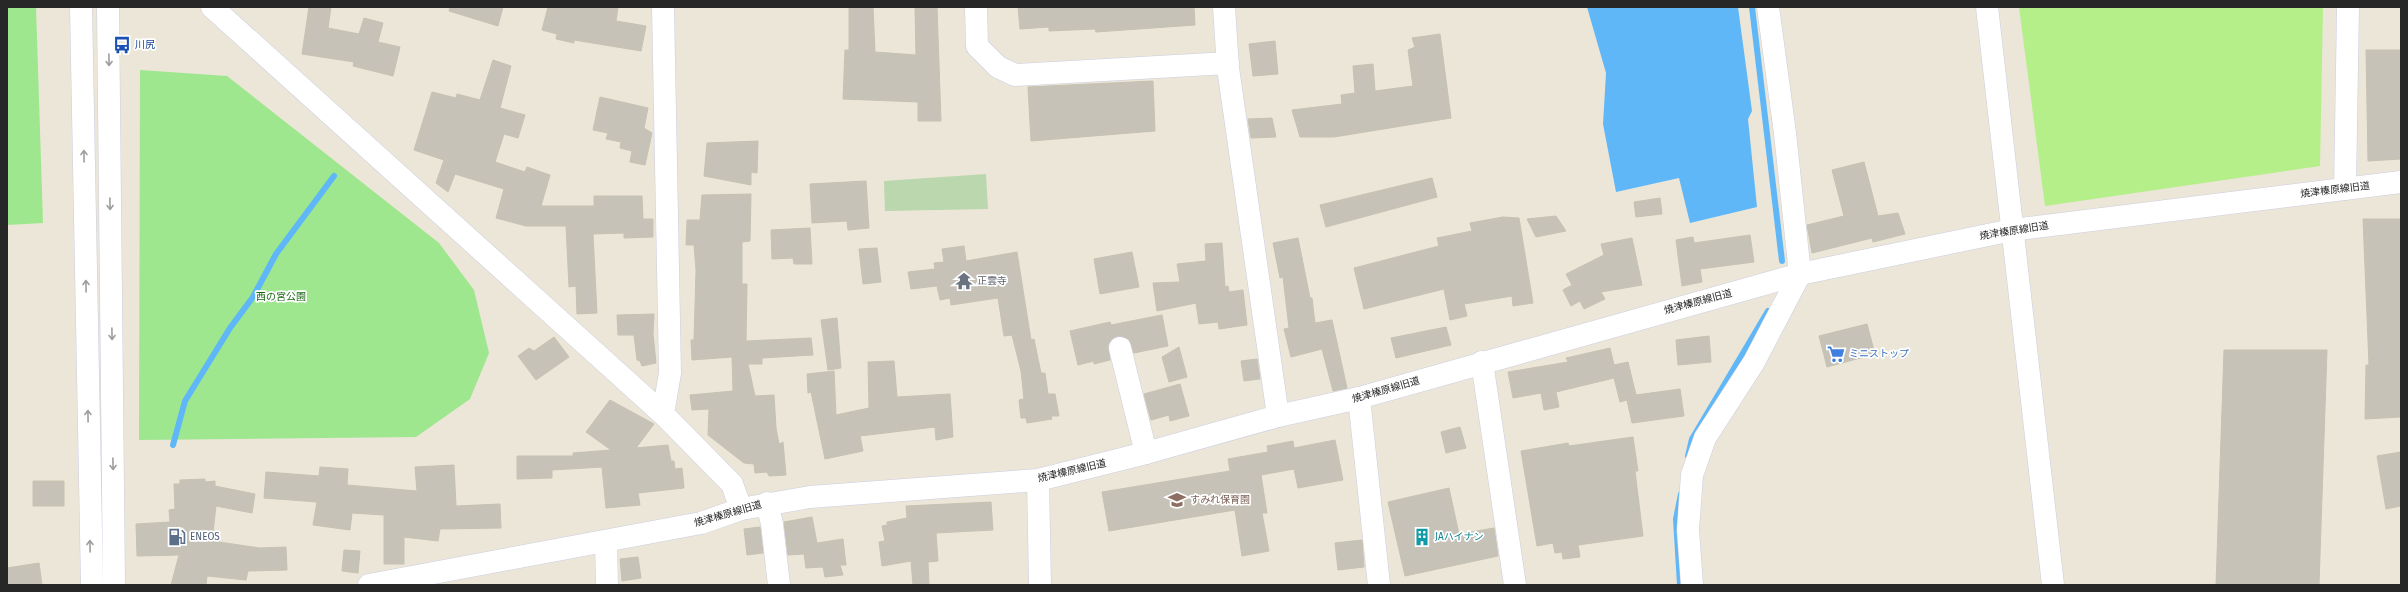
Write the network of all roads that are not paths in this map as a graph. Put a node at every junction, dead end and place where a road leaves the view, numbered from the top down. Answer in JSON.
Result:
{"nodes":[{"id":1,"x":81,"y":7,"type":"edge"},
{"id":2,"x":108,"y":7,"type":"edge"},
{"id":3,"x":212,"y":7,"type":"edge"},
{"id":4,"x":663,"y":7,"type":"edge"},
{"id":5,"x":976,"y":7,"type":"edge"},
{"id":6,"x":1224,"y":7,"type":"edge"},
{"id":7,"x":1768,"y":7,"type":"edge"},
{"id":8,"x":1987,"y":7,"type":"edge"},
{"id":9,"x":2348,"y":7,"type":"edge"},
{"id":10,"x":1228,"y":63,"type":"junction"},
{"id":11,"x":2401,"y":182,"type":"edge"},
{"id":12,"x":2345,"y":189,"type":"junction"},
{"id":13,"x":2012,"y":230,"type":"junction"},
{"id":14,"x":1800,"y":274,"type":"junction"},
{"id":15,"x":1120,"y":348,"type":"dead end"},
{"id":16,"x":1482,"y":362,"type":"junction"},
{"id":17,"x":1359,"y":398,"type":"junction"},
{"id":18,"x":662,"y":414,"type":"junction"},
{"id":19,"x":1278,"y":416,"type":"junction"},
{"id":20,"x":1146,"y":453,"type":"junction"},
{"id":21,"x":1038,"y":480,"type":"junction"},
{"id":22,"x":767,"y":503,"type":"junction"},
{"id":23,"x":741,"y":509,"type":"junction"},
{"id":24,"x":606,"y":543,"type":"junction"},
{"id":25,"x":92,"y":585,"type":"edge"},
{"id":26,"x":114,"y":585,"type":"edge"},
{"id":27,"x":369,"y":585,"type":"edge"},
{"id":28,"x":606,"y":585,"type":"edge"},
{"id":29,"x":779,"y":585,"type":"edge"},
{"id":30,"x":1040,"y":585,"type":"edge"},
{"id":31,"x":1379,"y":585,"type":"edge"},
{"id":32,"x":1515,"y":585,"type":"edge"},
{"id":33,"x":1692,"y":585,"type":"edge"},
{"id":34,"x":2053,"y":585,"type":"edge"}],
"edges":[{"from":25,"to":1,"type":"street","one_way":true},
{"from":2,"to":26,"type":"street","one_way":true},
{"from":3,"to":18,"type":"street"},
{"from":4,"to":18,"type":"street"},
{"from":5,"to":10,"type":"street"},
{"from":6,"to":10,"type":"street"},
{"from":7,"to":14,"type":"street"},
{"from":8,"to":13,"type":"street"},
{"from":9,"to":12,"type":"street"},
{"from":10,"to":19,"type":"street"},
{"from":11,"to":12,"type":"street","name":"焼津榛原線旧道"},
{"from":12,"to":13,"type":"street","name":"焼津榛原線旧道"},
{"from":13,"to":14,"type":"street","name":"焼津榛原線旧道"},
{"from":13,"to":34,"type":"street"},
{"from":14,"to":16,"type":"street","name":"焼津榛原線旧道"},
{"from":14,"to":33,"type":"street"},
{"from":15,"to":20,"type":"street"},
{"from":16,"to":17,"type":"street","name":"焼津榛原線旧道"},
{"from":16,"to":32,"type":"street"},
{"from":17,"to":19,"type":"street","name":"焼津榛原線旧道"},
{"from":17,"to":31,"type":"street"},
{"from":18,"to":23,"type":"street"},
{"from":19,"to":20,"type":"street","name":"焼津榛原線旧道"},
{"from":20,"to":21,"type":"street","name":"焼津榛原線旧道"},
{"from":21,"to":22,"type":"street","name":"焼津榛原線旧道"},
{"from":21,"to":30,"type":"street"},
{"from":22,"to":23,"type":"street","name":"焼津榛原線旧道"},
{"from":22,"to":29,"type":"street"},
{"from":23,"to":24,"type":"street","name":"焼津榛原線旧道"},
{"from":24,"to":27,"type":"street","name":"焼津榛原線旧道"},
{"from":24,"to":28,"type":"street"}]}
